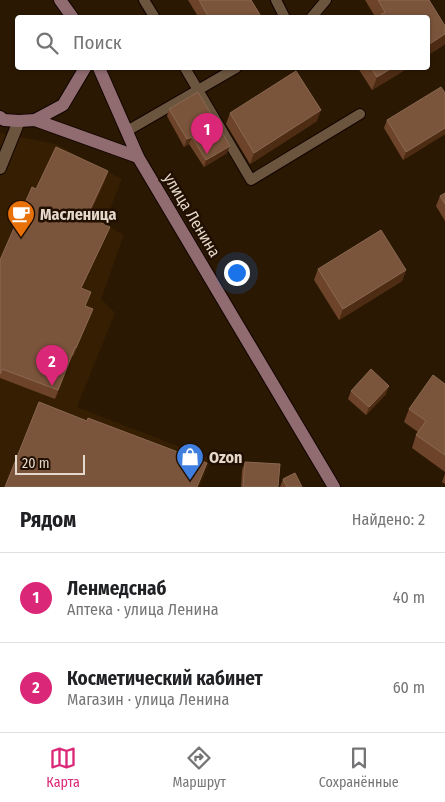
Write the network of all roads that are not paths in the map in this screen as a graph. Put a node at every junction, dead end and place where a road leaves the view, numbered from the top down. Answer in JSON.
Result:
{"nodes":[{"id":1,"x":60,"y":0,"type":"edge"},
{"id":2,"x":144,"y":0,"type":"edge"},
{"id":3,"x":276,"y":0,"type":"edge"},
{"id":4,"x":326,"y":0,"type":"edge"},
{"id":5,"x":71,"y":15,"type":"edge"},
{"id":6,"x":153,"y":15,"type":"edge"},
{"id":7,"x":284,"y":15,"type":"edge"},
{"id":8,"x":314,"y":15,"type":"edge"},
{"id":9,"x":84,"y":70,"type":"edge"},
{"id":10,"x":100,"y":70,"type":"edge"},
{"id":11,"x":186,"y":70,"type":"edge"},
{"id":12,"x":233,"y":70,"type":"edge"},
{"id":13,"x":198,"y":90,"type":"junction"},
{"id":14,"x":360,"y":114,"type":"dead end"},
{"id":15,"x":0,"y":118,"type":"edge"},
{"id":16,"x":35,"y":120,"type":"junction"},
{"id":17,"x":19,"y":121,"type":"junction"},
{"id":18,"x":127,"y":131,"type":"junction"},
{"id":19,"x":138,"y":157,"type":"junction"},
{"id":20,"x":0,"y":168,"type":"edge"},
{"id":21,"x":334,"y":487,"type":"edge"}],
"edges":[{"from":1,"to":5,"type":"street"},
{"from":2,"to":6,"type":"lane"},
{"from":3,"to":7,"type":"lane"},
{"from":4,"to":8,"type":"lane"},
{"from":9,"to":16,"type":"street"},
{"from":10,"to":18,"type":"street","name":"улица Ленина"},
{"from":11,"to":13,"type":"lane"},
{"from":12,"to":13,"type":"lane"},
{"from":13,"to":14,"type":"lane"},
{"from":13,"to":18,"type":"lane"},
{"from":15,"to":17,"type":"street"},
{"from":16,"to":17,"type":"street"},
{"from":16,"to":19,"type":"street"},
{"from":17,"to":20,"type":"street"},
{"from":18,"to":19,"type":"street","name":"улица Ленина"},
{"from":19,"to":21,"type":"street","name":"улица Ленина"}]}
